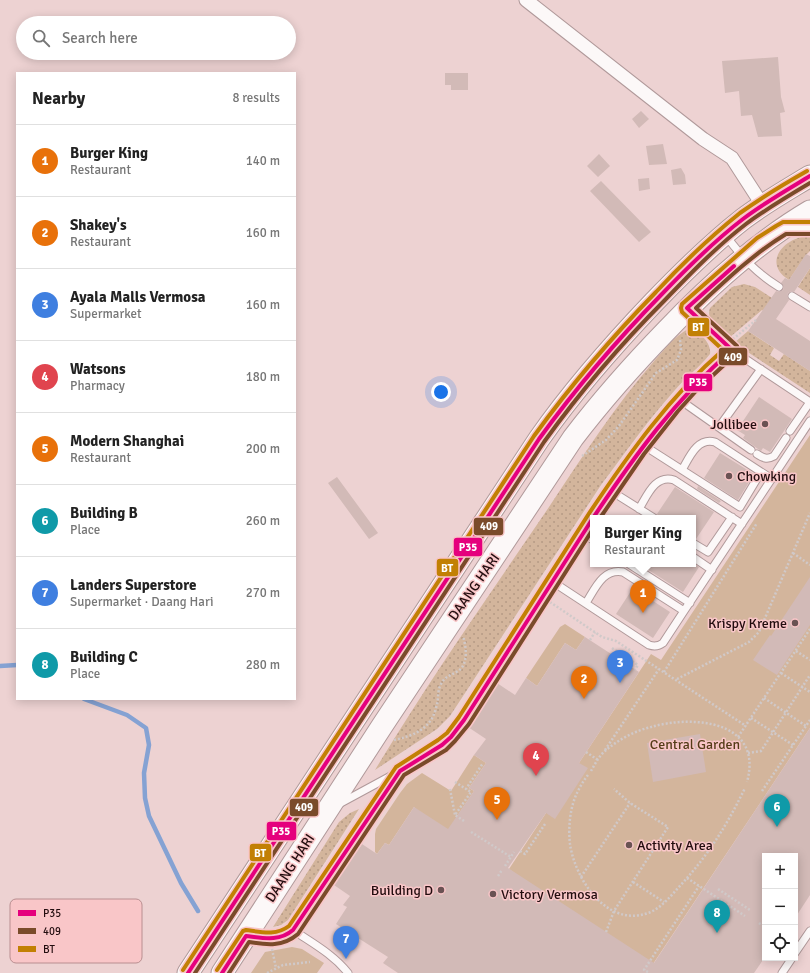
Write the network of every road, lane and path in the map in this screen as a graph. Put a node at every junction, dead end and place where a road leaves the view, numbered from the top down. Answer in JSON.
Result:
{"nodes":[{"id":1,"x":526,"y":0,"type":"edge"},
{"id":2,"x":810,"y":176,"type":"edge"},
{"id":3,"x":763,"y":206,"type":"junction"},
{"id":4,"x":810,"y":211,"type":"edge"},
{"id":5,"x":784,"y":228,"type":"junction"},
{"id":6,"x":810,"y":228,"type":"edge"},
{"id":7,"x":724,"y":235,"type":"junction"},
{"id":8,"x":743,"y":258,"type":"junction"},
{"id":9,"x":779,"y":287,"type":"dead end"},
{"id":10,"x":792,"y":296,"type":"dead end"},
{"id":11,"x":810,"y":307,"type":"edge"},
{"id":12,"x":687,"y":308,"type":"junction"},
{"id":13,"x":756,"y":320,"type":"dead end"},
{"id":14,"x":678,"y":334,"type":"dead end"},
{"id":15,"x":729,"y":347,"type":"junction"},
{"id":16,"x":761,"y":370,"type":"junction"},
{"id":17,"x":680,"y":400,"type":"junction"},
{"id":18,"x":810,"y":402,"type":"edge"},
{"id":19,"x":810,"y":421,"type":"edge"},
{"id":20,"x":719,"y":427,"type":"junction"},
{"id":21,"x":643,"y":445,"type":"junction"},
{"id":22,"x":577,"y":460,"type":"dead end"},
{"id":23,"x":682,"y":470,"type":"junction"},
{"id":24,"x":762,"y":472,"type":"junction"},
{"id":25,"x":772,"y":479,"type":"junction"},
{"id":26,"x":611,"y":491,"type":"junction"},
{"id":27,"x":639,"y":509,"type":"junction"},
{"id":28,"x":810,"y":513,"type":"edge"},
{"id":29,"x":595,"y":515,"type":"edge"},
{"id":30,"x":649,"y":515,"type":"edge"},
{"id":31,"x":732,"y":517,"type":"junction"},
{"id":32,"x":760,"y":519,"type":"dead end"},
{"id":33,"x":590,"y":523,"type":"edge"},
{"id":34,"x":742,"y":524,"type":"junction"},
{"id":35,"x":583,"y":534,"type":"junction"},
{"id":36,"x":590,"y":538,"type":"edge"},
{"id":37,"x":696,"y":545,"type":"edge"},
{"id":38,"x":793,"y":553,"type":"junction"},
{"id":39,"x":696,"y":559,"type":"edge"},
{"id":40,"x":810,"y":565,"type":"edge"},
{"id":41,"x":635,"y":567,"type":"edge"},
{"id":42,"x":712,"y":570,"type":"junction"},
{"id":43,"x":553,"y":582,"type":"junction"},
{"id":44,"x":542,"y":598,"type":"junction"},
{"id":45,"x":586,"y":603,"type":"junction"},
{"id":46,"x":690,"y":603,"type":"junction"},
{"id":47,"x":684,"y":612,"type":"junction"},
{"id":48,"x":462,"y":631,"type":"dead end"},
{"id":49,"x":809,"y":631,"type":"edge"},
{"id":50,"x":595,"y":632,"type":"junction"},
{"id":51,"x":590,"y":640,"type":"dead end"},
{"id":52,"x":612,"y":648,"type":"dead end"},
{"id":53,"x":796,"y":651,"type":"junction"},
{"id":54,"x":810,"y":660,"type":"edge"},
{"id":55,"x":659,"y":669,"type":"junction"},
{"id":56,"x":635,"y":670,"type":"dead end"},
{"id":57,"x":664,"y":672,"type":"junction"},
{"id":58,"x":781,"y":673,"type":"junction"},
{"id":59,"x":810,"y":675,"type":"edge"},
{"id":60,"x":676,"y":680,"type":"junction"},
{"id":61,"x":802,"y":687,"type":"junction"},
{"id":62,"x":810,"y":692,"type":"edge"},
{"id":63,"x":764,"y":698,"type":"junction"},
{"id":64,"x":786,"y":712,"type":"junction"},
{"id":65,"x":751,"y":718,"type":"junction"},
{"id":66,"x":810,"y":720,"type":"edge"},
{"id":67,"x":746,"y":726,"type":"junction"},
{"id":68,"x":806,"y":726,"type":"junction"},
{"id":69,"x":773,"y":732,"type":"junction"},
{"id":70,"x":738,"y":737,"type":"junction"},
{"id":71,"x":390,"y":741,"type":"dead end"},
{"id":72,"x":793,"y":745,"type":"junction"},
{"id":73,"x":586,"y":752,"type":"dead end"},
{"id":74,"x":603,"y":752,"type":"junction"},
{"id":75,"x":748,"y":753,"type":"junction"},
{"id":76,"x":598,"y":760,"type":"junction"},
{"id":77,"x":483,"y":764,"type":"dead end"},
{"id":78,"x":400,"y":771,"type":"junction"},
{"id":79,"x":591,"y":771,"type":"dead end"},
{"id":80,"x":588,"y":775,"type":"dead end"},
{"id":81,"x":455,"y":782,"type":"dead end"},
{"id":82,"x":747,"y":782,"type":"dead end"},
{"id":83,"x":745,"y":788,"type":"dead end"},
{"id":84,"x":450,"y":789,"type":"dead end"},
{"id":85,"x":466,"y":790,"type":"junction"},
{"id":86,"x":614,"y":790,"type":"dead end"},
{"id":87,"x":762,"y":791,"type":"dead end"},
{"id":88,"x":630,"y":803,"type":"junction"},
{"id":89,"x":328,"y":809,"type":"junction"},
{"id":90,"x":455,"y":815,"type":"junction"},
{"id":91,"x":464,"y":821,"type":"dead end"},
{"id":92,"x":545,"y":824,"type":"dead end"},
{"id":93,"x":471,"y":832,"type":"dead end"},
{"id":94,"x":520,"y":851,"type":"dead end"},
{"id":95,"x":514,"y":852,"type":"dead end"},
{"id":96,"x":511,"y":857,"type":"junction"},
{"id":97,"x":505,"y":866,"type":"dead end"},
{"id":98,"x":502,"y":870,"type":"dead end"},
{"id":99,"x":498,"y":876,"type":"dead end"},
{"id":100,"x":581,"y":877,"type":"junction"},
{"id":101,"x":687,"y":878,"type":"junction"},
{"id":102,"x":633,"y":882,"type":"junction"},
{"id":103,"x":699,"y":886,"type":"junction"},
{"id":104,"x":718,"y":889,"type":"dead end"},
{"id":105,"x":664,"y":902,"type":"junction"},
{"id":106,"x":750,"y":910,"type":"dead end"},
{"id":107,"x":614,"y":911,"type":"junction"},
{"id":108,"x":745,"y":916,"type":"dead end"},
{"id":109,"x":759,"y":923,"type":"dead end"},
{"id":110,"x":762,"y":925,"type":"edge"},
{"id":111,"x":293,"y":930,"type":"junction"},
{"id":112,"x":810,"y":931,"type":"edge"},
{"id":113,"x":606,"y":932,"type":"dead end"},
{"id":114,"x":246,"y":936,"type":"junction"},
{"id":115,"x":269,"y":939,"type":"junction"},
{"id":116,"x":798,"y":949,"type":"edge"},
{"id":117,"x":790,"y":961,"type":"edge"},
{"id":118,"x":310,"y":962,"type":"dead end"},
{"id":119,"x":276,"y":968,"type":"junction"},
{"id":120,"x":345,"y":972,"type":"edge"},
{"id":121,"x":648,"y":972,"type":"edge"},
{"id":122,"x":188,"y":973,"type":"edge"},
{"id":123,"x":222,"y":973,"type":"edge"},
{"id":124,"x":266,"y":973,"type":"edge"},
{"id":125,"x":782,"y":973,"type":"edge"}],
"edges":[{"from":1,"to":3,"type":"street"},
{"from":2,"to":3,"type":"main road","name":"DAANG HARI"},
{"from":3,"to":7,"type":"main road","name":"DAANG HARI"},
{"from":4,"to":5,"type":"main road","name":"DAANG HARI"},
{"from":5,"to":6,"type":"lane"},
{"from":5,"to":8,"type":"main road","name":"DAANG HARI"},
{"from":7,"to":8,"type":"lane"},
{"from":7,"to":122,"type":"main road","name":"DAANG HARI"},
{"from":8,"to":9,"type":"lane"},
{"from":8,"to":12,"type":"main road","name":"DAANG HARI"},
{"from":10,"to":11,"type":"lane"},
{"from":12,"to":15,"type":"lane"},
{"from":12,"to":89,"type":"main road","name":"DAANG HARI"},
{"from":13,"to":15,"type":"path"},
{"from":14,"to":22,"type":"path"},
{"from":15,"to":16,"type":"lane"},
{"from":15,"to":17,"type":"lane"},
{"from":16,"to":18,"type":"lane"},
{"from":16,"to":20,"type":"lane"},
{"from":17,"to":20,"type":"lane"},
{"from":17,"to":21,"type":"lane"},
{"from":18,"to":20,"type":"lane"},
{"from":19,"to":25,"type":"lane"},
{"from":21,"to":23,"type":"lane"},
{"from":21,"to":26,"type":"lane"},
{"from":23,"to":24,"type":"lane"},
{"from":23,"to":24,"type":"lane"},
{"from":24,"to":25,"type":"lane"},
{"from":25,"to":34,"type":"lane"},
{"from":26,"to":27,"type":"lane"},
{"from":26,"to":29,"type":"lane"},
{"from":27,"to":30,"type":"lane"},
{"from":27,"to":31,"type":"lane"},
{"from":28,"to":38,"type":"path"},
{"from":31,"to":34,"type":"lane"},
{"from":31,"to":37,"type":"lane"},
{"from":32,"to":57,"type":"path"},
{"from":33,"to":35,"type":"lane"},
{"from":34,"to":42,"type":"lane"},
{"from":35,"to":36,"type":"lane"},
{"from":35,"to":43,"type":"lane"},
{"from":38,"to":40,"type":"path"},
{"from":38,"to":60,"type":"path"},
{"from":39,"to":42,"type":"lane"},
{"from":41,"to":46,"type":"lane"},
{"from":42,"to":46,"type":"lane"},
{"from":43,"to":44,"type":"lane"},
{"from":43,"to":45,"type":"lane"},
{"from":44,"to":50,"type":"path"},
{"from":44,"to":78,"type":"lane"},
{"from":45,"to":47,"type":"lane"},
{"from":45,"to":47,"type":"lane"},
{"from":46,"to":47,"type":"lane"},
{"from":48,"to":71,"type":"path"},
{"from":49,"to":53,"type":"path"},
{"from":50,"to":51,"type":"path"},
{"from":50,"to":55,"type":"path"},
{"from":52,"to":56,"type":"path"},
{"from":53,"to":54,"type":"path"},
{"from":53,"to":58,"type":"path"},
{"from":55,"to":57,"type":"path"},
{"from":55,"to":74,"type":"path"},
{"from":57,"to":60,"type":"path"},
{"from":58,"to":61,"type":"path"},
{"from":58,"to":63,"type":"path"},
{"from":59,"to":61,"type":"path"},
{"from":60,"to":67,"type":"path"},
{"from":61,"to":62,"type":"path"},
{"from":61,"to":64,"type":"path"},
{"from":63,"to":64,"type":"path"},
{"from":63,"to":65,"type":"path"},
{"from":64,"to":68,"type":"path"},
{"from":64,"to":69,"type":"path"},
{"from":65,"to":67,"type":"path"},
{"from":65,"to":69,"type":"path"},
{"from":66,"to":68,"type":"path"},
{"from":67,"to":70,"type":"path"},
{"from":68,"to":72,"type":"path"},
{"from":69,"to":72,"type":"path"},
{"from":69,"to":75,"type":"path"},
{"from":70,"to":74,"type":"path"},
{"from":70,"to":75,"type":"path"},
{"from":72,"to":87,"type":"path"},
{"from":73,"to":76,"type":"path"},
{"from":74,"to":76,"type":"path"},
{"from":75,"to":82,"type":"path"},
{"from":76,"to":79,"type":"path"},
{"from":77,"to":85,"type":"path"},
{"from":78,"to":89,"type":"lane"},
{"from":78,"to":111,"type":"lane"},
{"from":80,"to":100,"type":"path"},
{"from":81,"to":85,"type":"path"},
{"from":83,"to":101,"type":"path"},
{"from":84,"to":90,"type":"path"},
{"from":85,"to":90,"type":"path"},
{"from":86,"to":88,"type":"path"},
{"from":88,"to":100,"type":"path"},
{"from":88,"to":102,"type":"path"},
{"from":89,"to":114,"type":"main road","name":"DAANG HARI"},
{"from":90,"to":91,"type":"path"},
{"from":92,"to":94,"type":"path"},
{"from":93,"to":96,"type":"path"},
{"from":95,"to":96,"type":"path"},
{"from":96,"to":97,"type":"path"},
{"from":98,"to":99,"type":"path"},
{"from":100,"to":107,"type":"path"},
{"from":101,"to":103,"type":"path"},
{"from":101,"to":105,"type":"path"},
{"from":102,"to":105,"type":"path"},
{"from":102,"to":107,"type":"path"},
{"from":103,"to":108,"type":"path"},
{"from":103,"to":121,"type":"path"},
{"from":104,"to":106,"type":"path"},
{"from":105,"to":107,"type":"path"},
{"from":107,"to":113,"type":"path"},
{"from":109,"to":110,"type":"path"},
{"from":111,"to":115,"type":"lane"},
{"from":111,"to":120,"type":"lane"},
{"from":112,"to":116,"type":"lane"},
{"from":114,"to":115,"type":"lane"},
{"from":114,"to":123,"type":"main road","name":"DAANG HARI"},
{"from":115,"to":119,"type":"path"},
{"from":117,"to":125,"type":"lane"},
{"from":118,"to":119,"type":"path"},
{"from":119,"to":124,"type":"path"}]}
